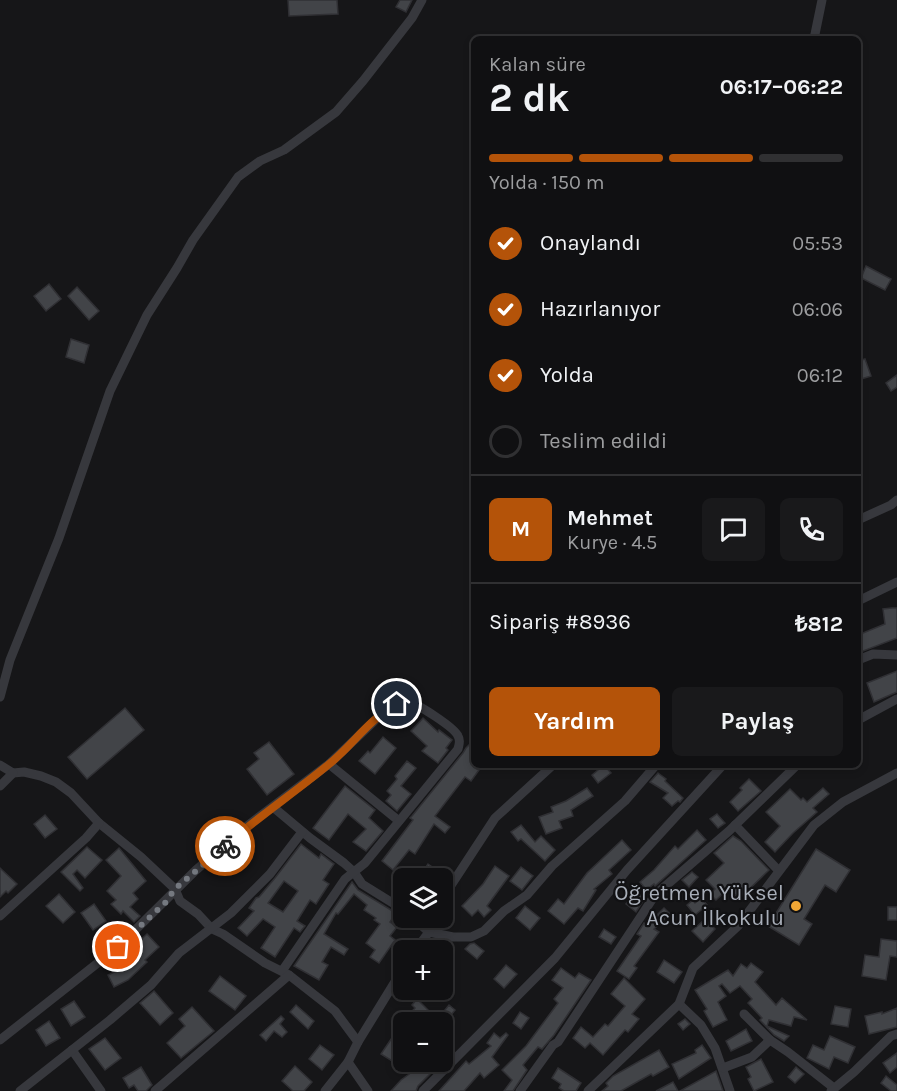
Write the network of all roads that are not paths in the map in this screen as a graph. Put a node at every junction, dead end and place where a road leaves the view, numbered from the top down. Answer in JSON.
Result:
{"nodes":[{"id":1,"x":422,"y":0,"type":"edge"},
{"id":2,"x":822,"y":0,"type":"edge"},
{"id":3,"x":815,"y":36,"type":"edge"},
{"id":4,"x":895,"y":503,"type":"edge"},
{"id":5,"x":861,"y":519,"type":"edge"},
{"id":6,"x":897,"y":582,"type":"edge"},
{"id":7,"x":861,"y":600,"type":"edge"},
{"id":8,"x":897,"y":655,"type":"edge"},
{"id":9,"x":861,"y":659,"type":"edge"},
{"id":10,"x":0,"y":697,"type":"edge"},
{"id":11,"x":897,"y":699,"type":"edge"},
{"id":12,"x":861,"y":718,"type":"edge"},
{"id":13,"x":329,"y":764,"type":"junction"},
{"id":14,"x":0,"y":765,"type":"edge"},
{"id":15,"x":550,"y":768,"type":"edge"},
{"id":16,"x":653,"y":768,"type":"edge"},
{"id":17,"x":720,"y":768,"type":"edge"},
{"id":18,"x":795,"y":768,"type":"edge"},
{"id":19,"x":13,"y":773,"type":"junction"},
{"id":20,"x":897,"y":773,"type":"edge"},
{"id":21,"x":0,"y":786,"type":"edge"},
{"id":22,"x":273,"y":807,"type":"junction"},
{"id":23,"x":399,"y":821,"type":"junction"},
{"id":24,"x":99,"y":822,"type":"junction"},
{"id":25,"x":735,"y":825,"type":"junction"},
{"id":26,"x":303,"y":832,"type":"junction"},
{"id":27,"x":779,"y":871,"type":"junction"},
{"id":28,"x":354,"y":873,"type":"junction"},
{"id":29,"x":453,"y":882,"type":"edge"},
{"id":30,"x":175,"y":889,"type":"junction"},
{"id":31,"x":393,"y":903,"type":"edge"},
{"id":32,"x":0,"y":916,"type":"edge"},
{"id":33,"x":424,"y":928,"type":"edge"},
{"id":34,"x":431,"y":928,"type":"edge"},
{"id":35,"x":212,"y":929,"type":"junction"},
{"id":36,"x":429,"y":932,"type":"junction"},
{"id":37,"x":423,"y":940,"type":"edge"},
{"id":38,"x":285,"y":973,"type":"junction"},
{"id":39,"x":393,"y":985,"type":"edge"},
{"id":40,"x":679,"y":1004,"type":"junction"},
{"id":41,"x":744,"y":1014,"type":"dead end"},
{"id":42,"x":897,"y":1034,"type":"edge"},
{"id":43,"x":0,"y":1040,"type":"edge"},
{"id":44,"x":770,"y":1040,"type":"junction"},
{"id":45,"x":358,"y":1042,"type":"junction"},
{"id":46,"x":72,"y":1050,"type":"junction"},
{"id":47,"x":348,"y":1062,"type":"junction"},
{"id":48,"x":723,"y":1068,"type":"junction"},
{"id":49,"x":833,"y":1090,"type":"edge"},
{"id":50,"x":20,"y":1091,"type":"edge"},
{"id":51,"x":101,"y":1091,"type":"edge"},
{"id":52,"x":155,"y":1091,"type":"edge"},
{"id":53,"x":325,"y":1091,"type":"edge"},
{"id":54,"x":368,"y":1091,"type":"edge"},
{"id":55,"x":423,"y":1091,"type":"edge"},
{"id":56,"x":520,"y":1091,"type":"edge"},
{"id":57,"x":588,"y":1091,"type":"edge"},
{"id":58,"x":730,"y":1091,"type":"edge"}],
"edges":[{"from":1,"to":10,"type":"street"},
{"from":2,"to":3,"type":"street"},
{"from":4,"to":5,"type":"street"},
{"from":6,"to":7,"type":"street"},
{"from":8,"to":9,"type":"street"},
{"from":11,"to":12,"type":"street"},
{"from":13,"to":22,"type":"street"},
{"from":13,"to":23,"type":"street"},
{"from":13,"to":23,"type":"street"},
{"from":14,"to":19,"type":"street"},
{"from":15,"to":29,"type":"street"},
{"from":16,"to":36,"type":"street"},
{"from":17,"to":55,"type":"street"},
{"from":18,"to":25,"type":"street"},
{"from":19,"to":21,"type":"street"},
{"from":19,"to":24,"type":"street"},
{"from":20,"to":27,"type":"street"},
{"from":22,"to":26,"type":"street"},
{"from":22,"to":30,"type":"street"},
{"from":23,"to":28,"type":"street"},
{"from":24,"to":30,"type":"street"},
{"from":24,"to":32,"type":"street"},
{"from":25,"to":27,"type":"street"},
{"from":25,"to":56,"type":"street"},
{"from":26,"to":28,"type":"street"},
{"from":26,"to":35,"type":"street"},
{"from":27,"to":40,"type":"street"},
{"from":28,"to":31,"type":"street"},
{"from":28,"to":38,"type":"street"},
{"from":30,"to":35,"type":"street"},
{"from":30,"to":43,"type":"street"},
{"from":33,"to":36,"type":"street"},
{"from":34,"to":36,"type":"street"},
{"from":35,"to":38,"type":"street"},
{"from":35,"to":46,"type":"street"},
{"from":36,"to":37,"type":"street"},
{"from":38,"to":45,"type":"street"},
{"from":38,"to":52,"type":"street"},
{"from":39,"to":45,"type":"street"},
{"from":40,"to":48,"type":"street"},
{"from":40,"to":57,"type":"street"},
{"from":41,"to":44,"type":"street"},
{"from":42,"to":49,"type":"street"},
{"from":44,"to":48,"type":"street"},
{"from":44,"to":49,"type":"street"},
{"from":45,"to":47,"type":"street"},
{"from":46,"to":50,"type":"street"},
{"from":46,"to":51,"type":"street"},
{"from":47,"to":53,"type":"street"},
{"from":47,"to":54,"type":"street"},
{"from":48,"to":58,"type":"street"}]}
